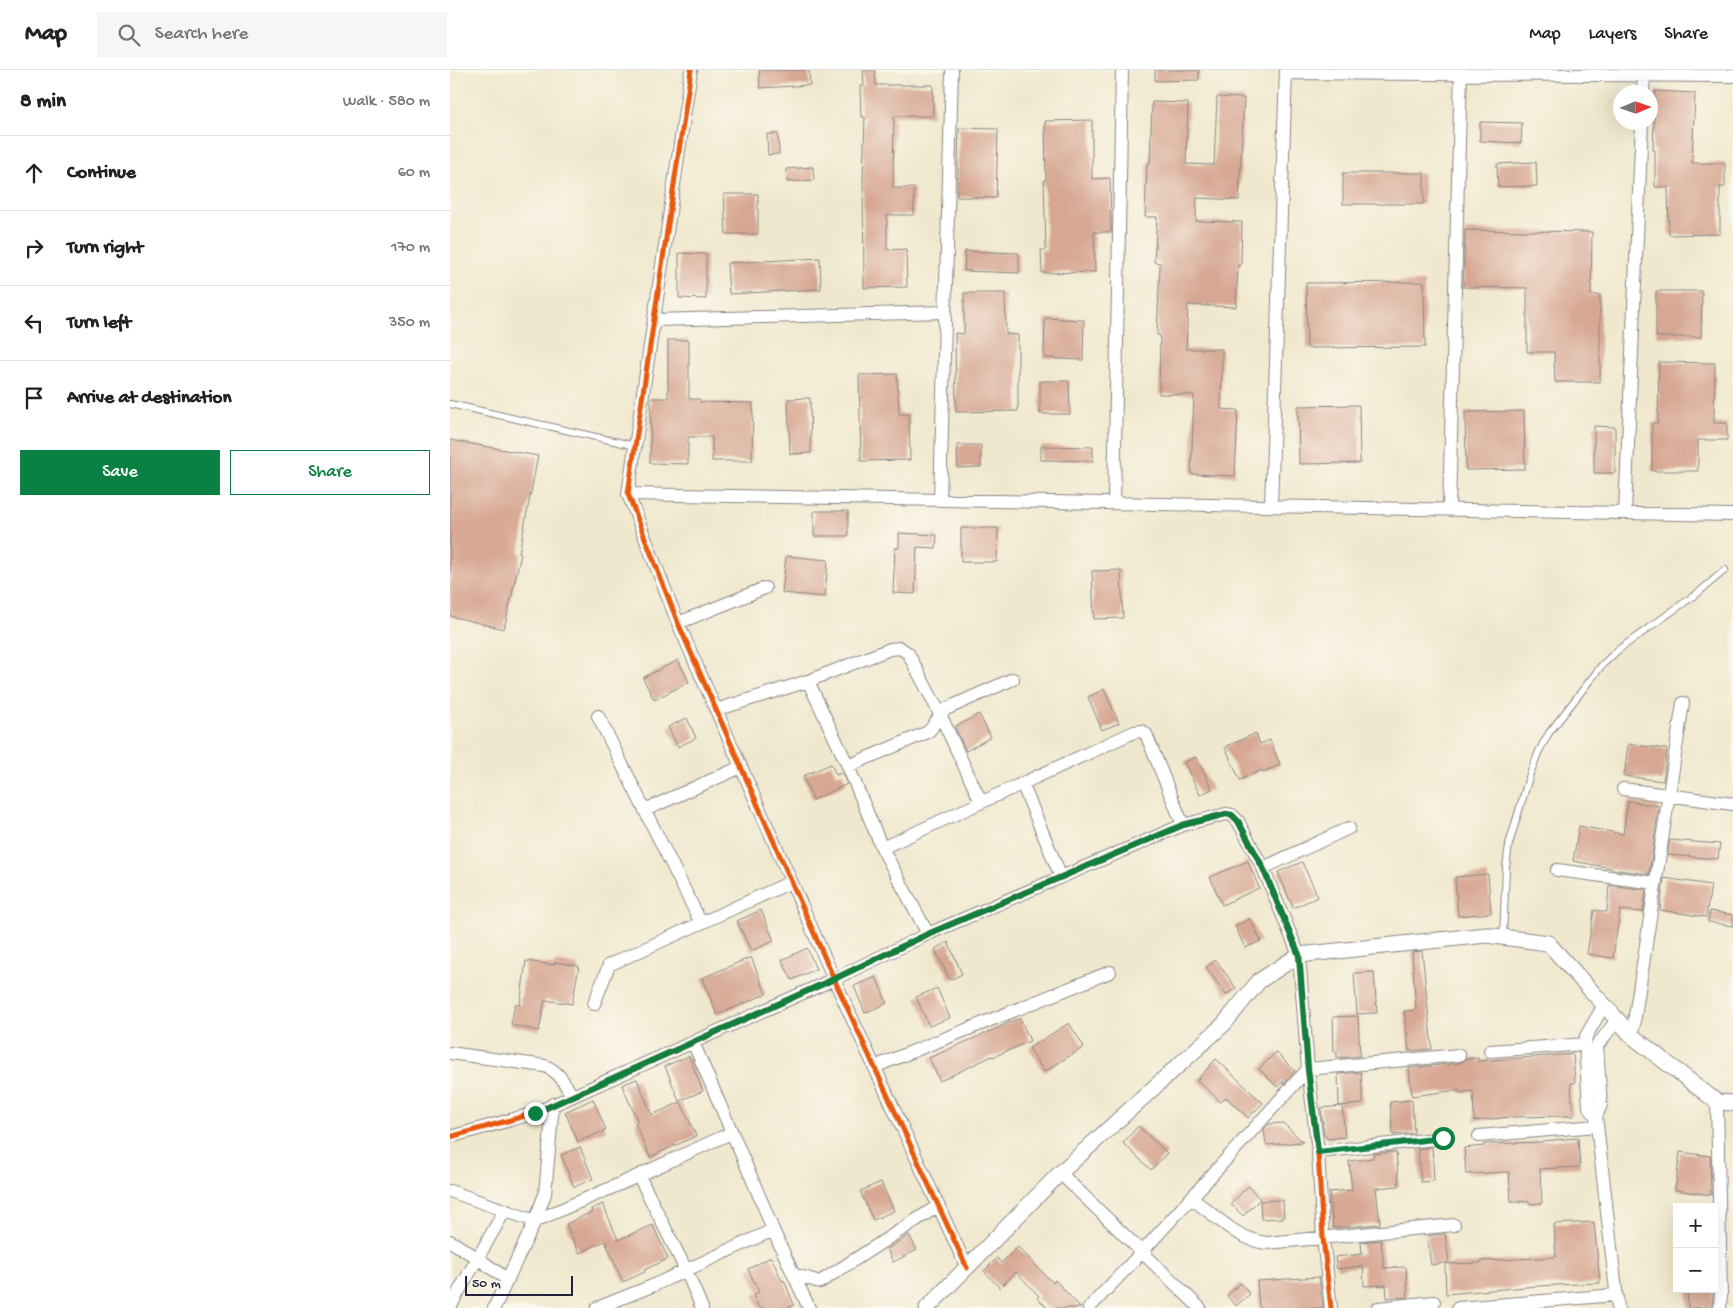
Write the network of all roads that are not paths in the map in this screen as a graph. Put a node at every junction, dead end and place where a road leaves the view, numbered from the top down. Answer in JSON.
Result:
{"nodes":[{"id":1,"x":691,"y":70,"type":"edge"},
{"id":2,"x":952,"y":70,"type":"edge"},
{"id":3,"x":1122,"y":70,"type":"edge"},
{"id":4,"x":1286,"y":72,"type":"edge"},
{"id":5,"x":1461,"y":72,"type":"edge"},
{"id":6,"x":1644,"y":75,"type":"junction"},
{"id":7,"x":1733,"y":76,"type":"edge"},
{"id":8,"x":1643,"y":85,"type":"edge"},
{"id":9,"x":1642,"y":130,"type":"edge"},
{"id":10,"x":945,"y":312,"type":"junction"},
{"id":11,"x":655,"y":320,"type":"junction"},
{"id":12,"x":450,"y":404,"type":"edge"},
{"id":13,"x":636,"y":446,"type":"junction"},
{"id":14,"x":628,"y":494,"type":"junction"},
{"id":15,"x":940,"y":500,"type":"junction"},
{"id":16,"x":1114,"y":503,"type":"junction"},
{"id":17,"x":1271,"y":506,"type":"junction"},
{"id":18,"x":1449,"y":510,"type":"junction"},
{"id":19,"x":1625,"y":513,"type":"junction"},
{"id":20,"x":1733,"y":515,"type":"edge"},
{"id":21,"x":1725,"y":570,"type":"dead end"},
{"id":22,"x":765,"y":588,"type":"dead end"},
{"id":23,"x":678,"y":623,"type":"junction"},
{"id":24,"x":1013,"y":679,"type":"dead end"},
{"id":25,"x":808,"y":681,"type":"junction"},
{"id":26,"x":1683,"y":703,"type":"dead end"},
{"id":27,"x":716,"y":710,"type":"junction"},
{"id":28,"x":940,"y":714,"type":"junction"},
{"id":29,"x":598,"y":716,"type":"dead end"},
{"id":30,"x":848,"y":766,"type":"junction"},
{"id":31,"x":741,"y":767,"type":"junction"},
{"id":32,"x":1022,"y":783,"type":"junction"},
{"id":33,"x":1623,"y":789,"type":"dead end"},
{"id":34,"x":1669,"y":795,"type":"junction"},
{"id":35,"x":981,"y":802,"type":"junction"},
{"id":36,"x":1733,"y":804,"type":"edge"},
{"id":37,"x":645,"y":810,"type":"junction"},
{"id":38,"x":1183,"y":825,"type":"junction"},
{"id":39,"x":1349,"y":828,"type":"dead end"},
{"id":40,"x":882,"y":848,"type":"junction"},
{"id":41,"x":1263,"y":868,"type":"junction"},
{"id":42,"x":1557,"y":870,"type":"dead end"},
{"id":43,"x":1061,"y":877,"type":"junction"},
{"id":44,"x":791,"y":882,"type":"junction"},
{"id":45,"x":1655,"y":883,"type":"junction"},
{"id":46,"x":701,"y":923,"type":"junction"},
{"id":47,"x":928,"y":934,"type":"junction"},
{"id":48,"x":1503,"y":938,"type":"junction"},
{"id":49,"x":1299,"y":955,"type":"junction"},
{"id":50,"x":1110,"y":972,"type":"dead end"},
{"id":51,"x":834,"y":979,"type":"junction"},
{"id":52,"x":594,"y":1004,"type":"dead end"},
{"id":53,"x":1604,"y":1005,"type":"junction"},
{"id":54,"x":1617,"y":1020,"type":"junction"},
{"id":55,"x":1632,"y":1036,"type":"junction"},
{"id":56,"x":693,"y":1042,"type":"junction"},
{"id":57,"x":1585,"y":1044,"type":"junction"},
{"id":58,"x":1490,"y":1050,"type":"dead end"},
{"id":59,"x":450,"y":1053,"type":"edge"},
{"id":60,"x":1459,"y":1055,"type":"dead end"},
{"id":61,"x":874,"y":1067,"type":"junction"},
{"id":62,"x":1308,"y":1069,"type":"junction"},
{"id":63,"x":572,"y":1096,"type":"junction"},
{"id":64,"x":1718,"y":1102,"type":"junction"},
{"id":65,"x":1733,"y":1103,"type":"edge"},
{"id":66,"x":554,"y":1104,"type":"junction"},
{"id":67,"x":1597,"y":1121,"type":"junction"},
{"id":68,"x":731,"y":1132,"type":"junction"},
{"id":69,"x":1479,"y":1136,"type":"dead end"},
{"id":70,"x":450,"y":1137,"type":"edge"},
{"id":71,"x":1443,"y":1138,"type":"dead end"},
{"id":72,"x":1318,"y":1152,"type":"junction"},
{"id":73,"x":1060,"y":1173,"type":"junction"},
{"id":74,"x":639,"y":1176,"type":"junction"},
{"id":75,"x":450,"y":1191,"type":"edge"},
{"id":76,"x":1192,"y":1198,"type":"junction"},
{"id":77,"x":938,"y":1206,"type":"junction"},
{"id":78,"x":505,"y":1210,"type":"junction"},
{"id":79,"x":534,"y":1220,"type":"junction"},
{"id":80,"x":1454,"y":1225,"type":"dead end"},
{"id":81,"x":773,"y":1230,"type":"junction"},
{"id":82,"x":1323,"y":1238,"type":"junction"},
{"id":83,"x":450,"y":1241,"type":"edge"},
{"id":84,"x":1142,"y":1252,"type":"junction"},
{"id":85,"x":479,"y":1259,"type":"junction"},
{"id":86,"x":967,"y":1268,"type":"junction"},
{"id":87,"x":686,"y":1270,"type":"junction"},
{"id":88,"x":793,"y":1274,"type":"junction"},
{"id":89,"x":508,"y":1280,"type":"junction"},
{"id":90,"x":1616,"y":1295,"type":"junction"},
{"id":91,"x":1434,"y":1302,"type":"dead end"},
{"id":92,"x":450,"y":1307,"type":"edge"},
{"id":93,"x":494,"y":1308,"type":"edge"},
{"id":94,"x":597,"y":1308,"type":"edge"},
{"id":95,"x":702,"y":1308,"type":"edge"},
{"id":96,"x":809,"y":1308,"type":"edge"},
{"id":97,"x":927,"y":1308,"type":"edge"},
{"id":98,"x":1089,"y":1308,"type":"edge"},
{"id":99,"x":1200,"y":1308,"type":"edge"},
{"id":100,"x":1331,"y":1308,"type":"edge"},
{"id":101,"x":1378,"y":1308,"type":"edge"},
{"id":102,"x":1458,"y":1308,"type":"edge"},
{"id":103,"x":1618,"y":1308,"type":"edge"},
{"id":104,"x":1720,"y":1308,"type":"edge"}],
"edges":[{"from":1,"to":11,"type":"street"},
{"from":2,"to":10,"type":"street"},
{"from":3,"to":16,"type":"street"},
{"from":4,"to":5,"type":"street"},
{"from":4,"to":17,"type":"street"},
{"from":5,"to":6,"type":"street"},
{"from":5,"to":18,"type":"street"},
{"from":6,"to":7,"type":"street"},
{"from":6,"to":8,"type":"street"},
{"from":9,"to":19,"type":"street"},
{"from":10,"to":11,"type":"street"},
{"from":10,"to":15,"type":"street"},
{"from":11,"to":13,"type":"street"},
{"from":12,"to":13,"type":"lane"},
{"from":13,"to":14,"type":"street"},
{"from":14,"to":15,"type":"street"},
{"from":14,"to":23,"type":"street"},
{"from":15,"to":16,"type":"street"},
{"from":16,"to":17,"type":"street"},
{"from":17,"to":18,"type":"street"},
{"from":18,"to":19,"type":"street"},
{"from":19,"to":20,"type":"street"},
{"from":21,"to":48,"type":"lane"},
{"from":22,"to":23,"type":"street"},
{"from":23,"to":27,"type":"street"},
{"from":24,"to":28,"type":"street"},
{"from":25,"to":27,"type":"street"},
{"from":25,"to":28,"type":"street"},
{"from":25,"to":30,"type":"street"},
{"from":26,"to":34,"type":"street"},
{"from":27,"to":31,"type":"street"},
{"from":28,"to":30,"type":"street"},
{"from":28,"to":35,"type":"street"},
{"from":29,"to":37,"type":"street"},
{"from":30,"to":40,"type":"street"},
{"from":31,"to":37,"type":"street"},
{"from":31,"to":44,"type":"street"},
{"from":32,"to":35,"type":"street"},
{"from":32,"to":38,"type":"street"},
{"from":32,"to":43,"type":"street"},
{"from":33,"to":34,"type":"street"},
{"from":34,"to":36,"type":"street"},
{"from":34,"to":45,"type":"street"},
{"from":35,"to":40,"type":"street"},
{"from":37,"to":46,"type":"street"},
{"from":38,"to":41,"type":"street"},
{"from":38,"to":43,"type":"street"},
{"from":39,"to":41,"type":"street"},
{"from":40,"to":47,"type":"street"},
{"from":41,"to":49,"type":"street"},
{"from":42,"to":45,"type":"street"},
{"from":43,"to":47,"type":"street"},
{"from":44,"to":46,"type":"street"},
{"from":44,"to":51,"type":"street"},
{"from":45,"to":55,"type":"street"},
{"from":46,"to":52,"type":"street"},
{"from":47,"to":51,"type":"street"},
{"from":48,"to":49,"type":"street"},
{"from":48,"to":53,"type":"street"},
{"from":49,"to":62,"type":"street"},
{"from":49,"to":73,"type":"street"},
{"from":50,"to":61,"type":"street"},
{"from":51,"to":56,"type":"street"},
{"from":51,"to":61,"type":"street"},
{"from":53,"to":54,"type":"street"},
{"from":53,"to":57,"type":"street"},
{"from":54,"to":55,"type":"street"},
{"from":54,"to":67,"type":"street"},
{"from":55,"to":64,"type":"street"},
{"from":56,"to":63,"type":"street"},
{"from":56,"to":68,"type":"street"},
{"from":57,"to":58,"type":"street"},
{"from":57,"to":67,"type":"street"},
{"from":59,"to":63,"type":"street"},
{"from":60,"to":62,"type":"street"},
{"from":61,"to":77,"type":"street"},
{"from":62,"to":72,"type":"street"},
{"from":62,"to":76,"type":"street"},
{"from":63,"to":66,"type":"street"},
{"from":64,"to":65,"type":"street"},
{"from":64,"to":104,"type":"street"},
{"from":66,"to":70,"type":"street"},
{"from":66,"to":79,"type":"street"},
{"from":67,"to":69,"type":"street"},
{"from":67,"to":90,"type":"street"},
{"from":68,"to":74,"type":"street"},
{"from":68,"to":81,"type":"street"},
{"from":71,"to":72,"type":"street"},
{"from":72,"to":82,"type":"street"},
{"from":73,"to":84,"type":"street"},
{"from":73,"to":86,"type":"street"},
{"from":74,"to":79,"type":"street"},
{"from":74,"to":87,"type":"street"},
{"from":75,"to":78,"type":"street"},
{"from":76,"to":82,"type":"street"},
{"from":76,"to":84,"type":"street"},
{"from":77,"to":86,"type":"street"},
{"from":77,"to":88,"type":"street"},
{"from":78,"to":79,"type":"street"},
{"from":78,"to":85,"type":"street"},
{"from":79,"to":89,"type":"street"},
{"from":80,"to":82,"type":"street"},
{"from":81,"to":87,"type":"street"},
{"from":81,"to":88,"type":"street"},
{"from":82,"to":100,"type":"street"},
{"from":83,"to":85,"type":"street"},
{"from":84,"to":98,"type":"street"},
{"from":84,"to":99,"type":"street"},
{"from":85,"to":89,"type":"street"},
{"from":85,"to":92,"type":"street"},
{"from":86,"to":97,"type":"street"},
{"from":87,"to":94,"type":"street"},
{"from":87,"to":95,"type":"street"},
{"from":88,"to":96,"type":"street"},
{"from":89,"to":93,"type":"street"},
{"from":90,"to":102,"type":"street"},
{"from":90,"to":103,"type":"street"},
{"from":91,"to":101,"type":"street"}]}
